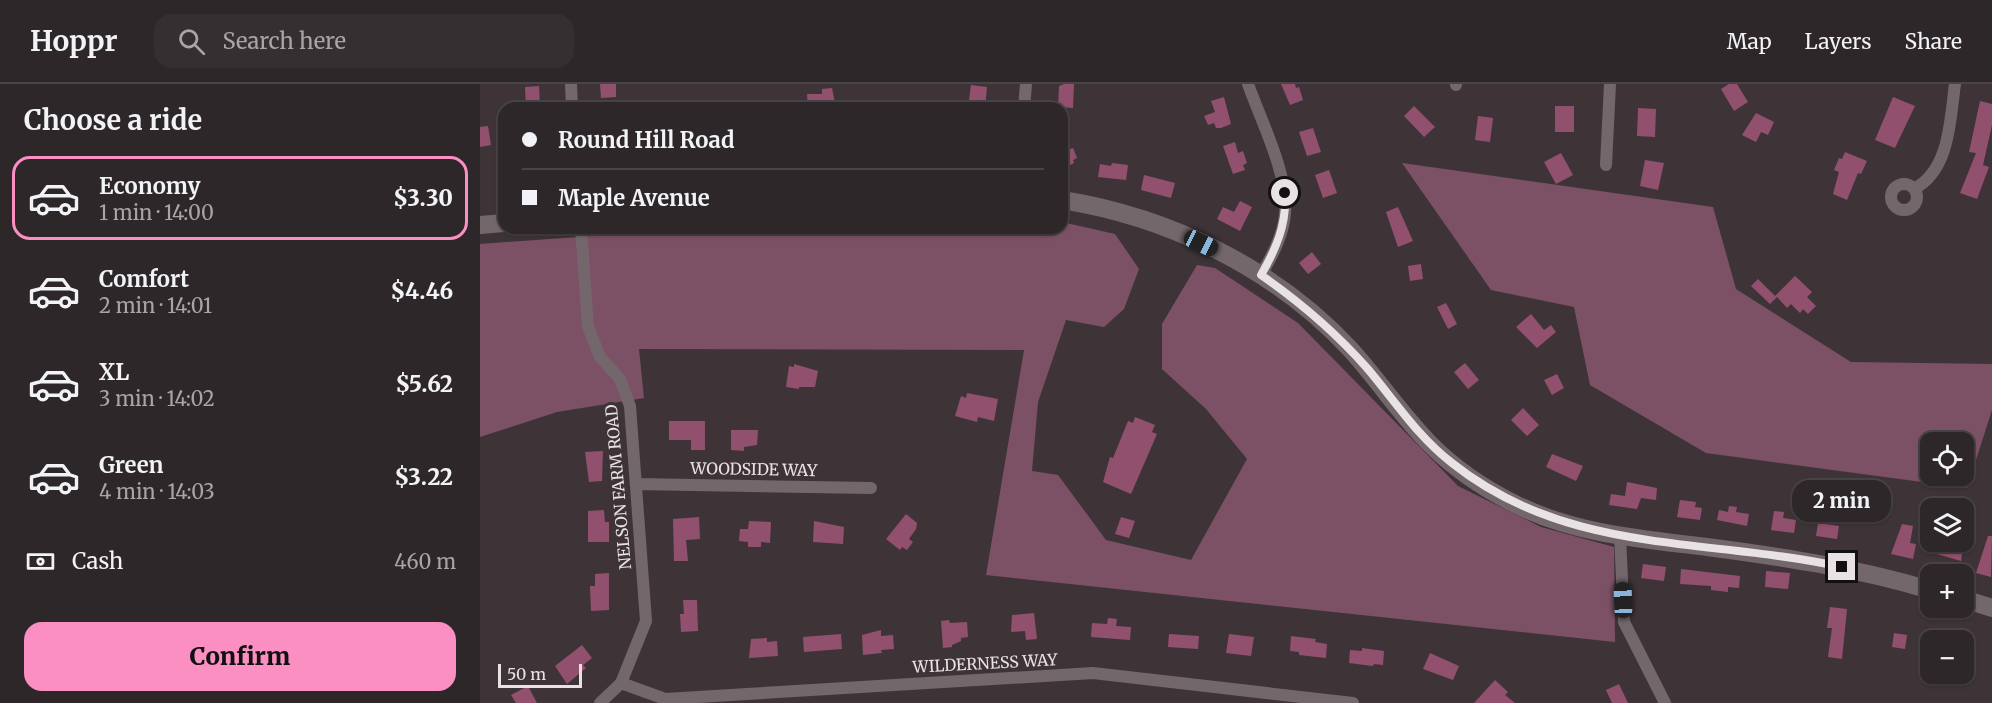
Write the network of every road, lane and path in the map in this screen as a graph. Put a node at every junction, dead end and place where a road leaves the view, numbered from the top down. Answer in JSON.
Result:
{"nodes":[{"id":1,"x":571,"y":84,"type":"edge"},
{"id":2,"x":1026,"y":84,"type":"edge"},
{"id":3,"x":1248,"y":84,"type":"edge"},
{"id":4,"x":1610,"y":84,"type":"edge"},
{"id":5,"x":1955,"y":84,"type":"edge"},
{"id":6,"x":572,"y":102,"type":"edge"},
{"id":7,"x":1024,"y":102,"type":"edge"},
{"id":8,"x":1606,"y":165,"type":"dead end"},
{"id":9,"x":1914,"y":189,"type":"dead end"},
{"id":10,"x":1068,"y":201,"type":"edge"},
{"id":11,"x":498,"y":224,"type":"edge"},
{"id":12,"x":480,"y":225,"type":"edge"},
{"id":13,"x":581,"y":234,"type":"edge"},
{"id":14,"x":1261,"y":275,"type":"junction"},
{"id":15,"x":636,"y":484,"type":"junction"},
{"id":16,"x":871,"y":488,"type":"dead end"},
{"id":17,"x":1620,"y":536,"type":"junction"},
{"id":18,"x":1920,"y":587,"type":"edge"},
{"id":19,"x":1974,"y":602,"type":"edge"},
{"id":20,"x":1992,"y":608,"type":"edge"},
{"id":21,"x":621,"y":683,"type":"junction"},
{"id":22,"x":600,"y":703,"type":"edge"},
{"id":23,"x":1353,"y":703,"type":"edge"},
{"id":24,"x":1665,"y":703,"type":"edge"}],
"edges":[{"from":1,"to":6,"type":"street"},
{"from":2,"to":7,"type":"street"},
{"from":3,"to":14,"type":"street"},
{"from":4,"to":8,"type":"street"},
{"from":5,"to":9,"type":"street"},
{"from":10,"to":14,"type":"main road"},
{"from":11,"to":12,"type":"main road"},
{"from":13,"to":15,"type":"street","name":"NELSON FARM ROAD"},
{"from":14,"to":17,"type":"main road"},
{"from":15,"to":16,"type":"street","name":"WOODSIDE WAY"},
{"from":15,"to":21,"type":"street","name":"NELSON FARM ROAD"},
{"from":17,"to":18,"type":"main road"},
{"from":17,"to":24,"type":"street"},
{"from":19,"to":20,"type":"main road"},
{"from":21,"to":22,"type":"street","name":"NELSON FARM ROAD"},
{"from":21,"to":23,"type":"street","name":"WILDERNESS WAY"}]}
